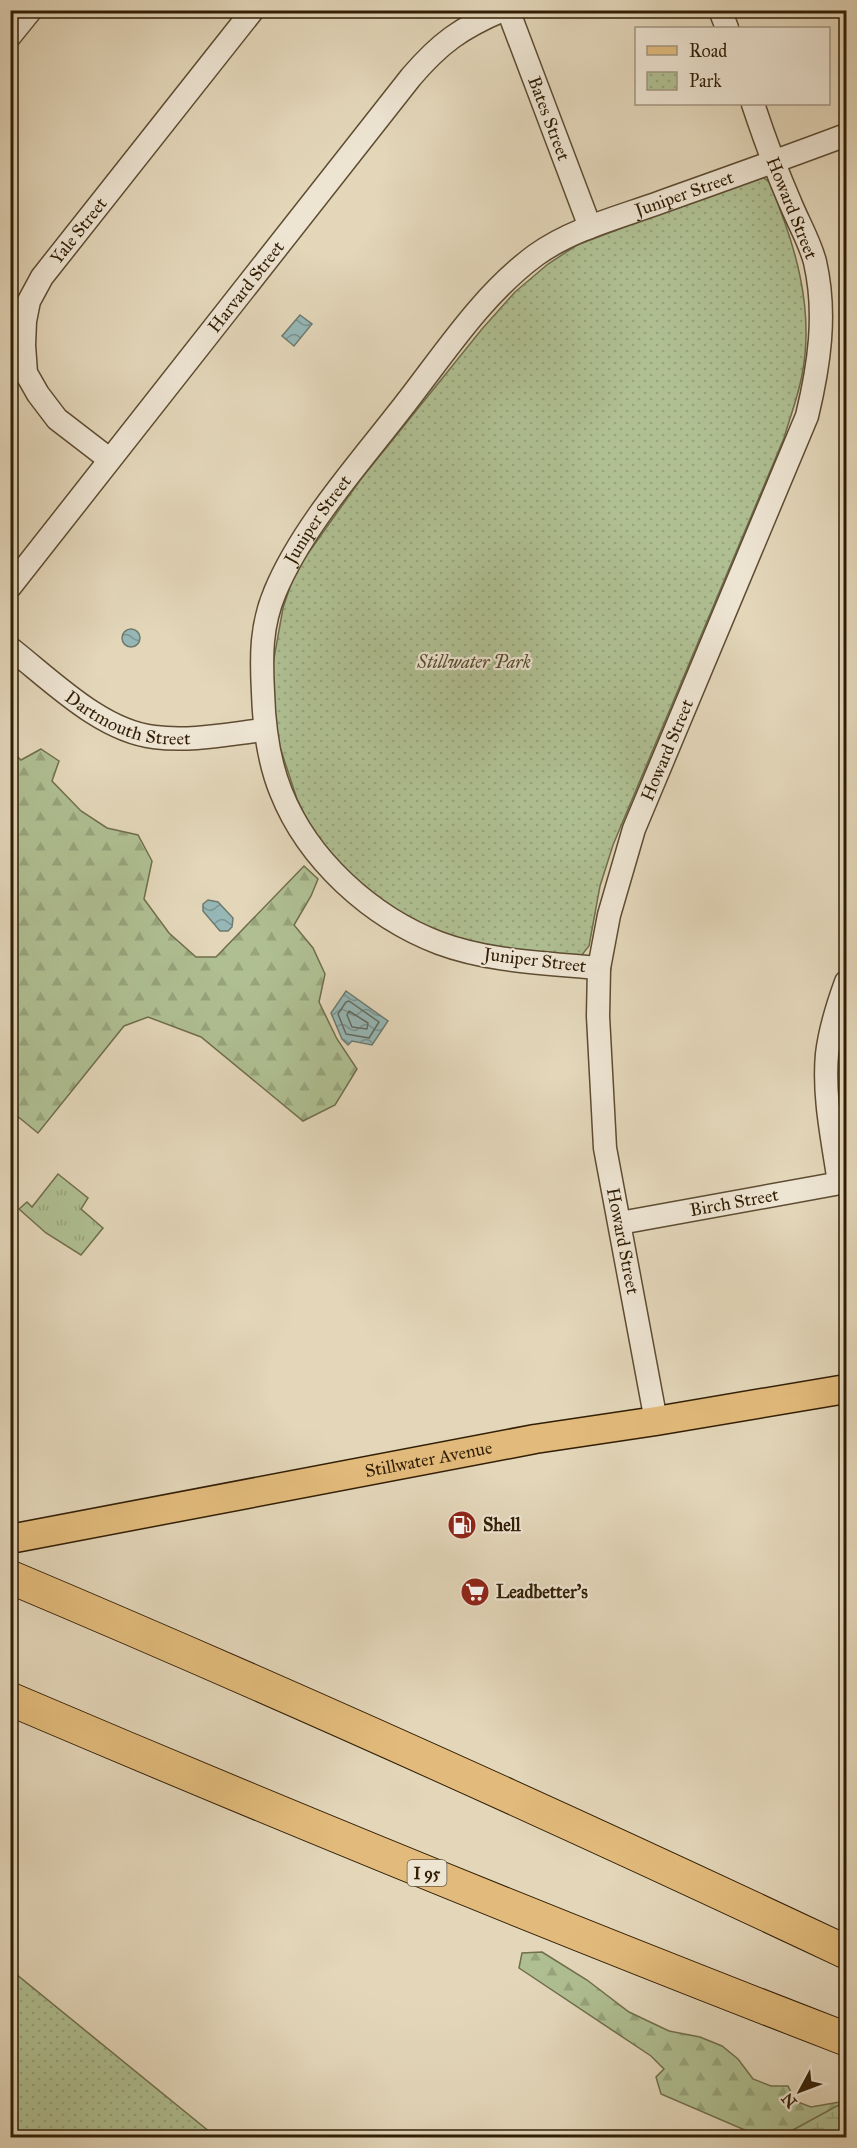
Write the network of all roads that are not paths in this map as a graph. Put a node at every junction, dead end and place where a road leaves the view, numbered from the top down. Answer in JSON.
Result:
{"nodes":[{"id":1,"x":31,"y":10,"type":"edge"},
{"id":2,"x":253,"y":10,"type":"edge"},
{"id":3,"x":506,"y":10,"type":"edge"},
{"id":4,"x":720,"y":10,"type":"edge"},
{"id":5,"x":727,"y":27,"type":"edge"},
{"id":6,"x":10,"y":36,"type":"edge"},
{"id":7,"x":753,"y":105,"type":"edge"},
{"id":8,"x":846,"y":135,"type":"edge"},
{"id":9,"x":773,"y":162,"type":"junction"},
{"id":10,"x":590,"y":227,"type":"junction"},
{"id":11,"x":110,"y":459,"type":"junction"},
{"id":12,"x":10,"y":587,"type":"edge"},
{"id":13,"x":10,"y":648,"type":"edge"},
{"id":14,"x":264,"y":730,"type":"junction"},
{"id":15,"x":599,"y":968,"type":"junction"},
{"id":16,"x":846,"y":982,"type":"edge"},
{"id":17,"x":843,"y":1183,"type":"edge"},
{"id":18,"x":620,"y":1223,"type":"junction"},
{"id":19,"x":846,"y":1389,"type":"edge"},
{"id":20,"x":656,"y":1421,"type":"junction"},
{"id":21,"x":10,"y":1539,"type":"edge"},
{"id":22,"x":10,"y":1577,"type":"edge"},
{"id":23,"x":10,"y":1699,"type":"edge"},
{"id":24,"x":846,"y":1952,"type":"edge"},
{"id":25,"x":846,"y":2040,"type":"edge"}],
"edges":[{"from":1,"to":6,"type":"street"},
{"from":2,"to":11,"type":"street","name":"Yale Street"},
{"from":3,"to":10,"type":"street","name":"Bates Street"},
{"from":3,"to":11,"type":"street","name":"Harvard Street"},
{"from":4,"to":5,"type":"street"},
{"from":7,"to":9,"type":"street","name":"Howard Street"},
{"from":8,"to":9,"type":"street","name":"Juniper Street"},
{"from":9,"to":10,"type":"street","name":"Juniper Street"},
{"from":9,"to":15,"type":"street","name":"Howard Street"},
{"from":10,"to":14,"type":"street","name":"Juniper Street"},
{"from":11,"to":12,"type":"street","name":"Harvard Street"},
{"from":13,"to":14,"type":"street","name":"Dartmouth Street"},
{"from":14,"to":15,"type":"street","name":"Juniper Street"},
{"from":15,"to":18,"type":"street","name":"Howard Street"},
{"from":16,"to":17,"type":"street"},
{"from":17,"to":18,"type":"street","name":"Birch Street"},
{"from":18,"to":20,"type":"street","name":"Howard Street"},
{"from":19,"to":20,"type":"main road","name":"Stillwater Avenue"},
{"from":20,"to":21,"type":"main road","name":"Stillwater Avenue"},
{"from":22,"to":24,"type":"highway"},
{"from":23,"to":25,"type":"highway","number":"I 95"}]}
